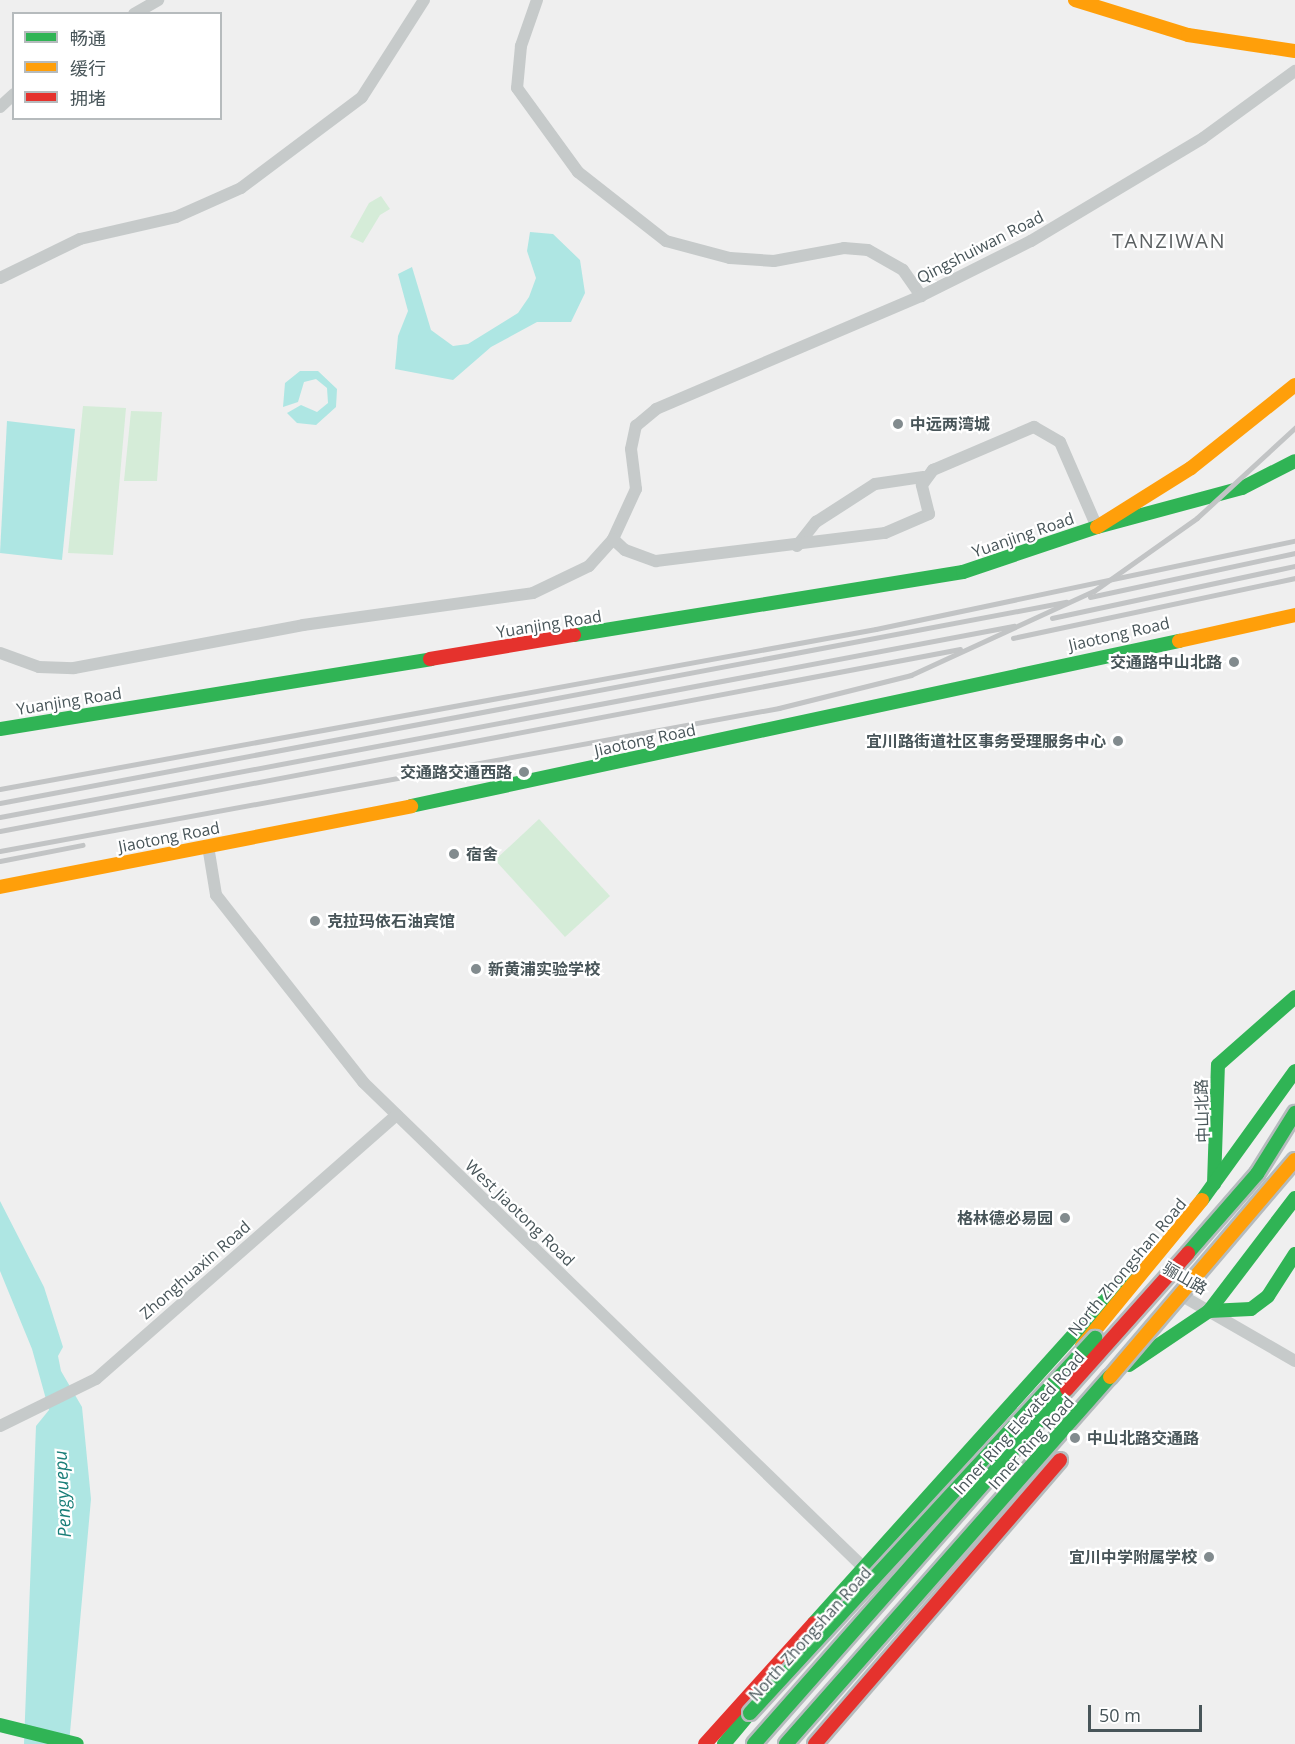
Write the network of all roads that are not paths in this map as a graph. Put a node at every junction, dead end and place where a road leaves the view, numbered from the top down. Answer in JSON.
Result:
{"nodes":[{"id":1,"x":158,"y":0,"type":"edge"},
{"id":2,"x":424,"y":0,"type":"edge"},
{"id":3,"x":537,"y":0,"type":"edge"},
{"id":4,"x":1075,"y":0,"type":"edge"},
{"id":5,"x":137,"y":12,"type":"edge"},
{"id":6,"x":1295,"y":51,"type":"edge"},
{"id":7,"x":1295,"y":71,"type":"edge"},
{"id":8,"x":12,"y":96,"type":"edge"},
{"id":9,"x":0,"y":107,"type":"edge"},
{"id":10,"x":0,"y":278,"type":"edge"},
{"id":11,"x":921,"y":296,"type":"junction"},
{"id":12,"x":1295,"y":385,"type":"edge"},
{"id":13,"x":1295,"y":461,"type":"edge"},
{"id":14,"x":923,"y":477,"type":"junction"},
{"id":15,"x":1097,"y":527,"type":"junction"},
{"id":16,"x":613,"y":539,"type":"junction"},
{"id":17,"x":796,"y":546,"type":"junction"},
{"id":18,"x":1295,"y":615,"type":"edge"},
{"id":19,"x":0,"y":653,"type":"edge"},
{"id":20,"x":0,"y":729,"type":"edge"},
{"id":21,"x":208,"y":846,"type":"junction"},
{"id":22,"x":0,"y":887,"type":"edge"},
{"id":23,"x":1295,"y":997,"type":"edge"},
{"id":24,"x":1295,"y":1071,"type":"edge"},
{"id":25,"x":1295,"y":1113,"type":"edge"},
{"id":26,"x":396,"y":1115,"type":"junction"},
{"id":27,"x":1295,"y":1160,"type":"edge"},
{"id":28,"x":1257,"y":1174,"type":"junction"},
{"id":29,"x":1213,"y":1186,"type":"junction"},
{"id":30,"x":1278,"y":1186,"type":"junction"},
{"id":31,"x":1295,"y":1198,"type":"edge"},
{"id":32,"x":1177,"y":1234,"type":"junction"},
{"id":33,"x":1295,"y":1254,"type":"edge"},
{"id":34,"x":1145,"y":1274,"type":"junction"},
{"id":35,"x":1209,"y":1311,"type":"junction"},
{"id":36,"x":1060,"y":1348,"type":"junction"},
{"id":37,"x":1071,"y":1359,"type":"junction"},
{"id":38,"x":1295,"y":1360,"type":"edge"},
{"id":39,"x":1109,"y":1403,"type":"dead end"},
{"id":40,"x":3,"y":1425,"type":"edge"},
{"id":41,"x":1070,"y":1448,"type":"dead end"},
{"id":42,"x":929,"y":1524,"type":"junction"},
{"id":43,"x":893,"y":1532,"type":"junction"},
{"id":44,"x":862,"y":1566,"type":"junction"},
{"id":45,"x":6,"y":1726,"type":"edge"},
{"id":46,"x":77,"y":1744,"type":"edge"},
{"id":47,"x":705,"y":1744,"type":"edge"},
{"id":48,"x":724,"y":1744,"type":"edge"},
{"id":49,"x":733,"y":1744,"type":"edge"},
{"id":50,"x":754,"y":1744,"type":"edge"},
{"id":51,"x":786,"y":1744,"type":"edge"},
{"id":52,"x":802,"y":1744,"type":"edge"},
{"id":53,"x":814,"y":1744,"type":"edge"}],
"edges":[{"from":1,"to":5,"type":"street"},
{"from":2,"to":10,"type":"street"},
{"from":3,"to":11,"type":"street"},
{"from":4,"to":6,"type":"main road"},
{"from":7,"to":11,"type":"street","name":"Qingshuiwan Road"},
{"from":8,"to":9,"type":"street"},
{"from":11,"to":16,"type":"street","name":"Qingshuiwan Road"},
{"from":12,"to":15,"type":"main road","name":"Yuanjing Road"},
{"from":13,"to":15,"type":"main road","name":"Yuanjing Road"},
{"from":14,"to":15,"type":"street"},
{"from":14,"to":17,"type":"street"},
{"from":14,"to":17,"type":"street"},
{"from":15,"to":20,"type":"main road","name":"Yuanjing Road"},
{"from":16,"to":17,"type":"street"},
{"from":16,"to":19,"type":"street"},
{"from":18,"to":21,"type":"main road","name":"Jiaotong Road"},
{"from":21,"to":22,"type":"main road","name":"Jiaotong Road"},
{"from":21,"to":26,"type":"street","name":"West Jiaotong Road"},
{"from":23,"to":29,"type":"main road","name":"中山北路"},
{"from":24,"to":29,"type":"main road","name":"North Zhongshan Road"},
{"from":25,"to":28,"type":"main road","name":"Inner Ring Elevated Road","bridge":true},
{"from":26,"to":40,"type":"street","name":"Zhonghuaxin Road"},
{"from":26,"to":44,"type":"street","name":"West Jiaotong Road"},
{"from":27,"to":30,"type":"main road","name":"Inner Ring Road","bridge":true},
{"from":28,"to":48,"type":"main road","bridge":true},
{"from":28,"to":50,"type":"main road","name":"Inner Ring Elevated Road","bridge":true},
{"from":29,"to":32,"type":"main road","name":"North Zhongshan Road"},
{"from":30,"to":39,"type":"main road"},
{"from":30,"to":51,"type":"main road","name":"Inner Ring Road","bridge":true},
{"from":31,"to":35,"type":"main road"},
{"from":32,"to":34,"type":"main road","name":"North Zhongshan Road"},
{"from":32,"to":36,"type":"main road"},
{"from":33,"to":35,"type":"main road"},
{"from":34,"to":35,"type":"street","name":"骊山路"},
{"from":34,"to":37,"type":"main road","name":"North Zhongshan Road"},
{"from":35,"to":38,"type":"street","name":"骊山路"},
{"from":35,"to":52,"type":"main road"},
{"from":36,"to":37,"type":"main road"},
{"from":36,"to":43,"type":"main road"},
{"from":37,"to":42,"type":"main road","name":"North Zhongshan Road"},
{"from":41,"to":53,"type":"main road","bridge":true},
{"from":42,"to":43,"type":"main road"},
{"from":42,"to":49,"type":"main road","name":"North Zhongshan Road"},
{"from":43,"to":44,"type":"main road"},
{"from":44,"to":47,"type":"main road"},
{"from":45,"to":46,"type":"main road"}]}
